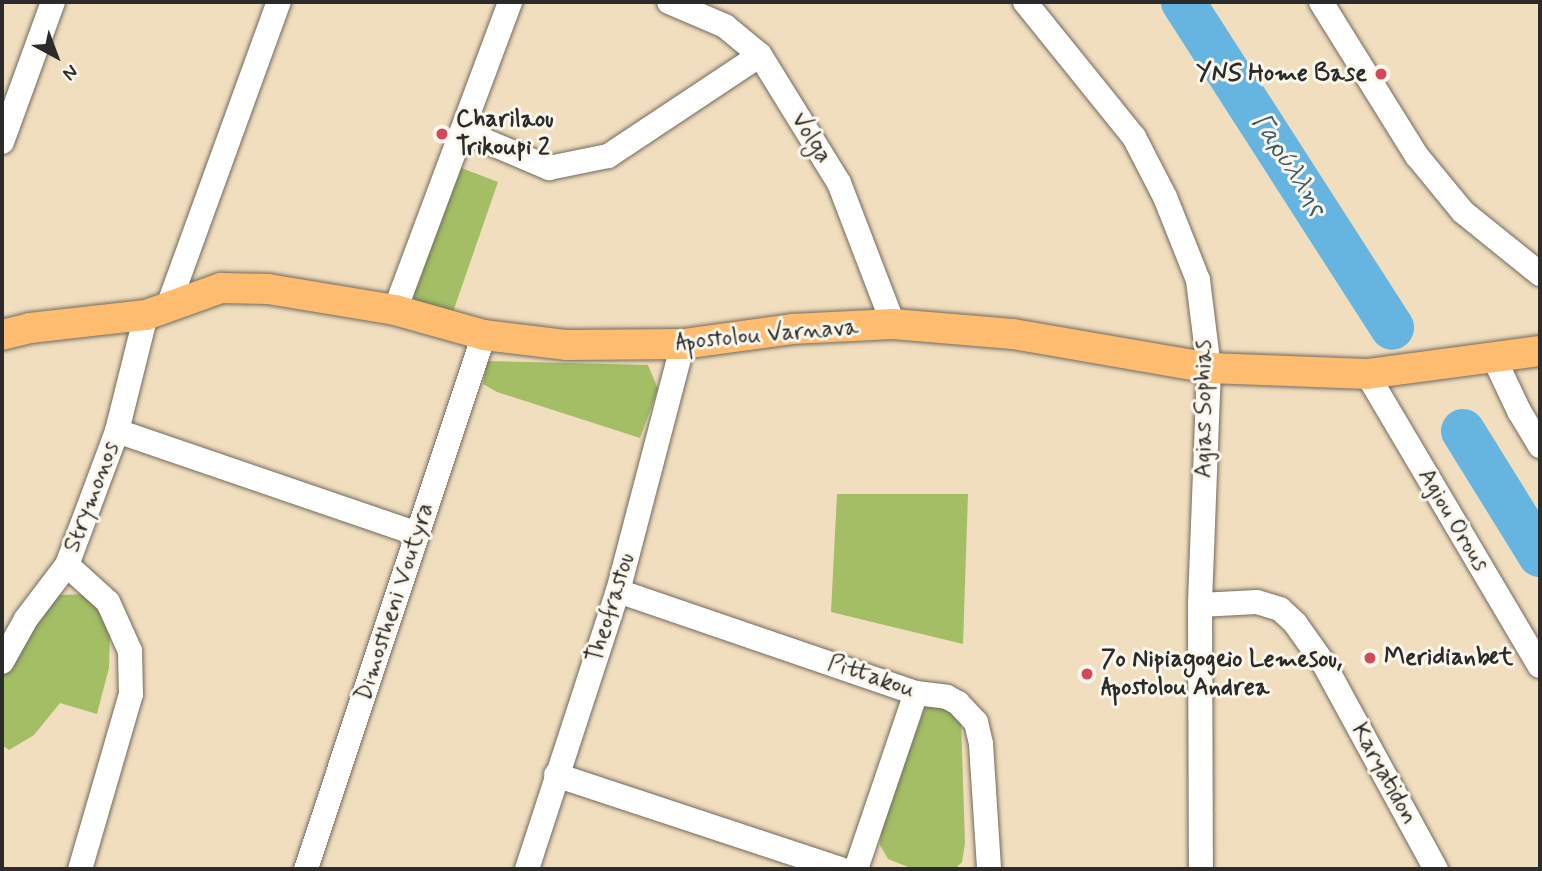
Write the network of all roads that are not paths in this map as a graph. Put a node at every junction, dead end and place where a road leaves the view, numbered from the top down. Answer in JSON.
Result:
{"nodes":[{"id":1,"x":52,"y":2,"type":"edge"},
{"id":2,"x":279,"y":2,"type":"edge"},
{"id":3,"x":510,"y":2,"type":"edge"},
{"id":4,"x":669,"y":2,"type":"edge"},
{"id":5,"x":1025,"y":2,"type":"edge"},
{"id":6,"x":1321,"y":2,"type":"edge"},
{"id":7,"x":760,"y":55,"type":"junction"},
{"id":8,"x":462,"y":131,"type":"junction"},
{"id":9,"x":2,"y":142,"type":"edge"},
{"id":10,"x":1540,"y":274,"type":"edge"},
{"id":11,"x":395,"y":310,"type":"junction"},
{"id":12,"x":157,"y":312,"type":"junction"},
{"id":13,"x":893,"y":324,"type":"junction"},
{"id":14,"x":2,"y":335,"type":"edge"},
{"id":15,"x":484,"y":335,"type":"junction"},
{"id":16,"x":683,"y":344,"type":"junction"},
{"id":17,"x":1540,"y":351,"type":"edge"},
{"id":18,"x":1494,"y":358,"type":"junction"},
{"id":19,"x":1209,"y":368,"type":"junction"},
{"id":20,"x":1367,"y":374,"type":"junction"},
{"id":21,"x":117,"y":431,"type":"junction"},
{"id":22,"x":1540,"y":446,"type":"edge"},
{"id":23,"x":418,"y":534,"type":"junction"},
{"id":24,"x":67,"y":565,"type":"junction"},
{"id":25,"x":618,"y":591,"type":"junction"},
{"id":26,"x":1200,"y":605,"type":"junction"},
{"id":27,"x":2,"y":662,"type":"edge"},
{"id":28,"x":1540,"y":666,"type":"edge"},
{"id":29,"x":916,"y":693,"type":"junction"},
{"id":30,"x":556,"y":775,"type":"junction"},
{"id":31,"x":80,"y":869,"type":"edge"},
{"id":32,"x":306,"y":869,"type":"edge"},
{"id":33,"x":527,"y":869,"type":"edge"},
{"id":34,"x":841,"y":869,"type":"edge"},
{"id":35,"x":856,"y":869,"type":"edge"},
{"id":36,"x":989,"y":869,"type":"edge"},
{"id":37,"x":1201,"y":869,"type":"edge"},
{"id":38,"x":1436,"y":869,"type":"edge"}],
"edges":[{"from":1,"to":9,"type":"street"},
{"from":2,"to":12,"type":"street","name":"Strymonos"},
{"from":3,"to":8,"type":"street"},
{"from":4,"to":7,"type":"street","name":"Volga"},
{"from":5,"to":19,"type":"street","name":"Agias Sophias"},
{"from":6,"to":10,"type":"street"},
{"from":7,"to":8,"type":"street"},
{"from":7,"to":13,"type":"street","name":"Volga"},
{"from":8,"to":11,"type":"street"},
{"from":11,"to":12,"type":"main road","name":"Apostolou Varnava"},
{"from":11,"to":15,"type":"main road","name":"Apostolou Varnava"},
{"from":12,"to":14,"type":"main road","name":"Apostolou Varnava"},
{"from":12,"to":21,"type":"street","name":"Strymonos"},
{"from":13,"to":16,"type":"main road","name":"Apostolou Varnava"},
{"from":13,"to":19,"type":"main road","name":"Apostolou Varnava"},
{"from":15,"to":16,"type":"main road","name":"Apostolou Varnava"},
{"from":15,"to":23,"type":"street","name":"Dimostheni Voutyra"},
{"from":16,"to":25,"type":"street","name":"Theofrastou"},
{"from":17,"to":18,"type":"main road","name":"Apostolou Varnava"},
{"from":18,"to":20,"type":"main road","name":"Apostolou Varnava"},
{"from":18,"to":22,"type":"street"},
{"from":19,"to":20,"type":"main road","name":"Apostolou Varnava"},
{"from":19,"to":26,"type":"street","name":"Agias Sophias"},
{"from":20,"to":28,"type":"street","name":"Agiou Orous"},
{"from":21,"to":23,"type":"street"},
{"from":21,"to":24,"type":"street","name":"Strymonos"},
{"from":23,"to":32,"type":"street","name":"Dimostheni Voutyra"},
{"from":24,"to":27,"type":"street","name":"Strymonos"},
{"from":24,"to":31,"type":"street"},
{"from":25,"to":29,"type":"street","name":"Pittakou"},
{"from":25,"to":30,"type":"street","name":"Theofrastou"},
{"from":26,"to":37,"type":"street","name":"Agias Sophias"},
{"from":26,"to":38,"type":"street","name":"Karyatidon"},
{"from":29,"to":35,"type":"street"},
{"from":29,"to":36,"type":"street","name":"Pittakou"},
{"from":30,"to":33,"type":"street","name":"Theofrastou"},
{"from":30,"to":34,"type":"street"}]}
